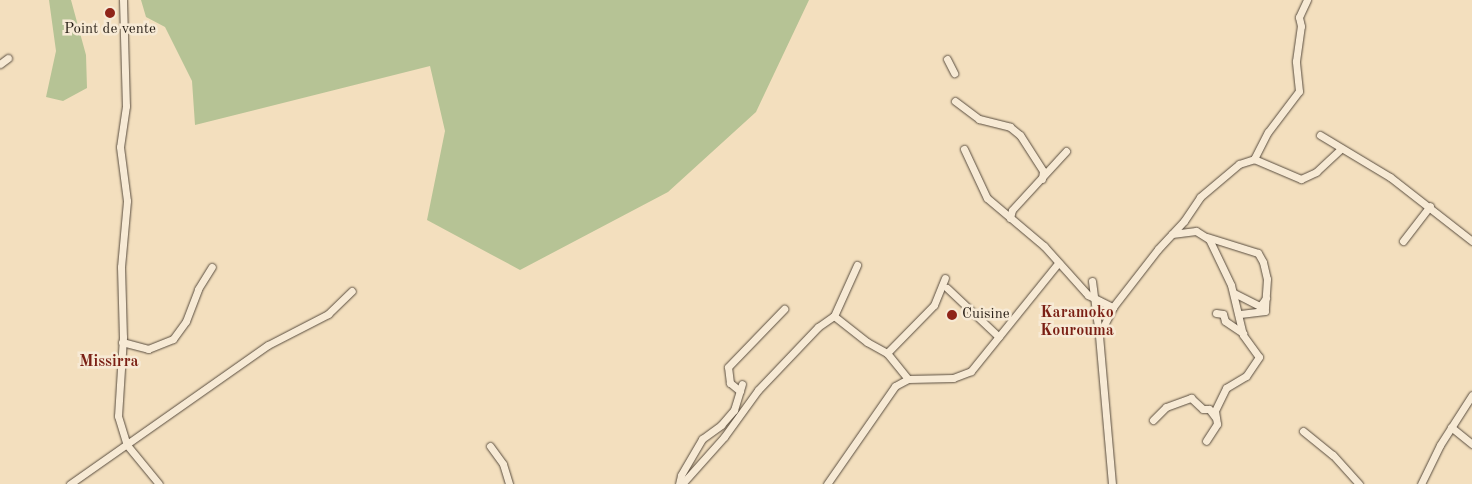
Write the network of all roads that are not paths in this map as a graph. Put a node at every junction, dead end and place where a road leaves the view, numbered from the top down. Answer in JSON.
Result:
{"nodes":[{"id":1,"x":123,"y":0,"type":"edge"},
{"id":2,"x":1307,"y":0,"type":"edge"},
{"id":3,"x":8,"y":58,"type":"dead end"},
{"id":4,"x":947,"y":59,"type":"dead end"},
{"id":5,"x":0,"y":64,"type":"edge"},
{"id":6,"x":954,"y":73,"type":"dead end"},
{"id":7,"x":955,"y":101,"type":"dead end"},
{"id":8,"x":1320,"y":135,"type":"dead end"},
{"id":9,"x":964,"y":149,"type":"dead end"},
{"id":10,"x":1340,"y":150,"type":"junction"},
{"id":11,"x":1066,"y":151,"type":"dead end"},
{"id":12,"x":1254,"y":160,"type":"junction"},
{"id":13,"x":1042,"y":178,"type":"junction"},
{"id":14,"x":1430,"y":206,"type":"junction"},
{"id":15,"x":1010,"y":218,"type":"junction"},
{"id":16,"x":1172,"y":234,"type":"junction"},
{"id":17,"x":1207,"y":237,"type":"junction"},
{"id":18,"x":1403,"y":241,"type":"dead end"},
{"id":19,"x":1472,"y":241,"type":"edge"},
{"id":20,"x":1058,"y":263,"type":"junction"},
{"id":21,"x":857,"y":265,"type":"dead end"},
{"id":22,"x":212,"y":267,"type":"dead end"},
{"id":23,"x":945,"y":278,"type":"dead end"},
{"id":24,"x":1092,"y":281,"type":"dead end"},
{"id":25,"x":947,"y":288,"type":"dead end"},
{"id":26,"x":352,"y":291,"type":"dead end"},
{"id":27,"x":1234,"y":293,"type":"junction"},
{"id":28,"x":1094,"y":298,"type":"junction"},
{"id":29,"x":1267,"y":298,"type":"junction"},
{"id":30,"x":1112,"y":306,"type":"junction"},
{"id":31,"x":784,"y":309,"type":"dead end"},
{"id":32,"x":1216,"y":313,"type":"dead end"},
{"id":33,"x":1240,"y":314,"type":"junction"},
{"id":34,"x":834,"y":316,"type":"junction"},
{"id":35,"x":1243,"y":333,"type":"junction"},
{"id":36,"x":1099,"y":334,"type":"junction"},
{"id":37,"x":999,"y":337,"type":"junction"},
{"id":38,"x":122,"y":342,"type":"junction"},
{"id":39,"x":887,"y":353,"type":"junction"},
{"id":40,"x":908,"y":379,"type":"junction"},
{"id":41,"x":1472,"y":395,"type":"edge"},
{"id":42,"x":1216,"y":418,"type":"junction"},
{"id":43,"x":1153,"y":420,"type":"dead end"},
{"id":44,"x":1451,"y":427,"type":"junction"},
{"id":45,"x":1303,"y":431,"type":"dead end"},
{"id":46,"x":1206,"y":441,"type":"dead end"},
{"id":47,"x":1472,"y":444,"type":"edge"},
{"id":48,"x":127,"y":445,"type":"junction"},
{"id":49,"x":490,"y":446,"type":"dead end"},
{"id":50,"x":70,"y":484,"type":"edge"},
{"id":51,"x":159,"y":484,"type":"edge"},
{"id":52,"x":510,"y":484,"type":"edge"},
{"id":53,"x":681,"y":484,"type":"edge"},
{"id":54,"x":827,"y":484,"type":"edge"},
{"id":55,"x":1112,"y":484,"type":"edge"},
{"id":56,"x":1359,"y":484,"type":"edge"},
{"id":57,"x":1421,"y":484,"type":"edge"}],
"edges":[{"from":1,"to":38,"type":"street"},
{"from":2,"to":12,"type":"street"},
{"from":3,"to":5,"type":"street"},
{"from":4,"to":6,"type":"street"},
{"from":7,"to":13,"type":"street"},
{"from":8,"to":10,"type":"street"},
{"from":9,"to":15,"type":"street"},
{"from":10,"to":12,"type":"street"},
{"from":10,"to":14,"type":"street"},
{"from":11,"to":13,"type":"street"},
{"from":12,"to":16,"type":"street"},
{"from":13,"to":15,"type":"street"},
{"from":14,"to":18,"type":"street"},
{"from":14,"to":19,"type":"street"},
{"from":15,"to":20,"type":"street"},
{"from":16,"to":17,"type":"street"},
{"from":16,"to":30,"type":"street"},
{"from":17,"to":27,"type":"street"},
{"from":17,"to":29,"type":"street"},
{"from":20,"to":28,"type":"street"},
{"from":20,"to":37,"type":"street"},
{"from":21,"to":34,"type":"street"},
{"from":22,"to":38,"type":"street"},
{"from":23,"to":39,"type":"street"},
{"from":24,"to":28,"type":"street"},
{"from":25,"to":37,"type":"street"},
{"from":26,"to":48,"type":"street"},
{"from":27,"to":29,"type":"street"},
{"from":27,"to":33,"type":"street"},
{"from":28,"to":30,"type":"street"},
{"from":28,"to":36,"type":"street"},
{"from":29,"to":33,"type":"street"},
{"from":30,"to":36,"type":"street"},
{"from":31,"to":53,"type":"street"},
{"from":32,"to":35,"type":"street"},
{"from":33,"to":35,"type":"street"},
{"from":34,"to":39,"type":"street"},
{"from":34,"to":53,"type":"street"},
{"from":35,"to":42,"type":"street"},
{"from":36,"to":55,"type":"street"},
{"from":37,"to":40,"type":"street"},
{"from":38,"to":48,"type":"street"},
{"from":39,"to":40,"type":"street"},
{"from":40,"to":54,"type":"street"},
{"from":41,"to":44,"type":"street"},
{"from":42,"to":43,"type":"street"},
{"from":42,"to":46,"type":"street"},
{"from":44,"to":47,"type":"street"},
{"from":44,"to":57,"type":"street"},
{"from":45,"to":56,"type":"street"},
{"from":48,"to":50,"type":"street"},
{"from":48,"to":51,"type":"street"},
{"from":49,"to":52,"type":"street"}]}
